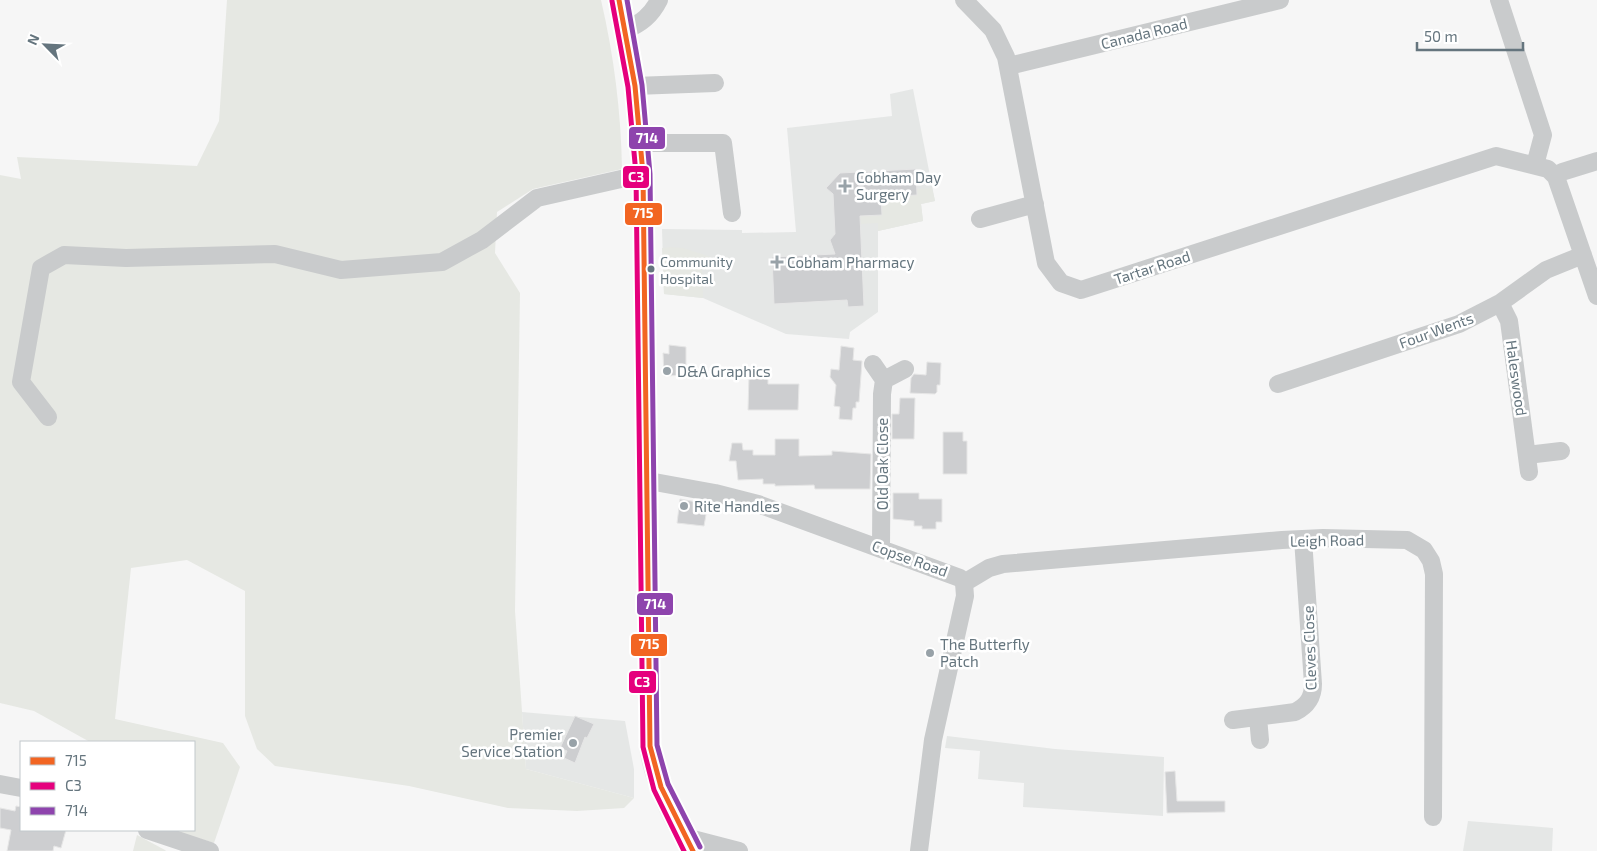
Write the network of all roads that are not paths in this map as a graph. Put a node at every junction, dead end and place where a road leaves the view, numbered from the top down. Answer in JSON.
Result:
{"nodes":[{"id":1,"x":619,"y":0,"type":"edge"},
{"id":2,"x":659,"y":0,"type":"edge"},
{"id":3,"x":964,"y":0,"type":"edge"},
{"id":4,"x":1280,"y":0,"type":"edge"},
{"id":5,"x":1499,"y":0,"type":"edge"},
{"id":6,"x":1258,"y":2,"type":"edge"},
{"id":7,"x":626,"y":30,"type":"junction"},
{"id":8,"x":1009,"y":66,"type":"junction"},
{"id":9,"x":715,"y":83,"type":"dead end"},
{"id":10,"x":636,"y":86,"type":"junction"},
{"id":11,"x":642,"y":143,"type":"junction"},
{"id":12,"x":1597,"y":161,"type":"edge"},
{"id":13,"x":1535,"y":165,"type":"junction"},
{"id":14,"x":643,"y":174,"type":"junction"},
{"id":15,"x":1556,"y":177,"type":"junction"},
{"id":16,"x":1036,"y":204,"type":"junction"},
{"id":17,"x":732,"y":213,"type":"dead end"},
{"id":18,"x":980,"y":219,"type":"dead end"},
{"id":19,"x":1583,"y":255,"type":"junction"},
{"id":20,"x":1597,"y":296,"type":"edge"},
{"id":21,"x":1500,"y":303,"type":"junction"},
{"id":22,"x":873,"y":364,"type":"dead end"},
{"id":23,"x":904,"y":369,"type":"dead end"},
{"id":24,"x":884,"y":380,"type":"junction"},
{"id":25,"x":1278,"y":384,"type":"dead end"},
{"id":26,"x":48,"y":417,"type":"dead end"},
{"id":27,"x":1561,"y":451,"type":"dead end"},
{"id":28,"x":649,"y":481,"type":"junction"},
{"id":29,"x":1303,"y":540,"type":"junction"},
{"id":30,"x":881,"y":548,"type":"junction"},
{"id":31,"x":964,"y":583,"type":"junction"},
{"id":32,"x":1258,"y":717,"type":"junction"},
{"id":33,"x":1233,"y":720,"type":"dead end"},
{"id":34,"x":1260,"y":740,"type":"dead end"},
{"id":35,"x":0,"y":784,"type":"edge"},
{"id":36,"x":20,"y":788,"type":"edge"},
{"id":37,"x":1433,"y":817,"type":"dead end"},
{"id":38,"x":149,"y":831,"type":"edge"},
{"id":39,"x":689,"y":844,"type":"edge"},
{"id":40,"x":188,"y":847,"type":"edge"},
{"id":41,"x":210,"y":851,"type":"edge"},
{"id":42,"x":739,"y":851,"type":"edge"},
{"id":43,"x":919,"y":851,"type":"edge"}],
"edges":[{"from":1,"to":7,"type":"main road"},
{"from":2,"to":7,"type":"street"},
{"from":3,"to":8,"type":"street","name":"Tartar Road"},
{"from":4,"to":6,"type":"street","name":"Canada Road"},
{"from":5,"to":13,"type":"street"},
{"from":6,"to":8,"type":"street","name":"Canada Road"},
{"from":7,"to":10,"type":"main road"},
{"from":8,"to":16,"type":"street","name":"Tartar Road"},
{"from":9,"to":10,"type":"street"},
{"from":10,"to":11,"type":"main road"},
{"from":11,"to":14,"type":"main road"},
{"from":11,"to":17,"type":"street"},
{"from":12,"to":15,"type":"street"},
{"from":13,"to":15,"type":"street","name":"Tartar Road"},
{"from":13,"to":16,"type":"street","name":"Tartar Road"},
{"from":14,"to":26,"type":"street"},
{"from":14,"to":28,"type":"main road"},
{"from":15,"to":19,"type":"street"},
{"from":16,"to":18,"type":"street"},
{"from":19,"to":20,"type":"street"},
{"from":19,"to":21,"type":"street","name":"Four Wents"},
{"from":21,"to":25,"type":"street","name":"Four Wents"},
{"from":21,"to":27,"type":"street","name":"Haleswood"},
{"from":22,"to":24,"type":"street"},
{"from":23,"to":24,"type":"street"},
{"from":24,"to":30,"type":"street","name":"Old Oak Close"},
{"from":28,"to":30,"type":"street","name":"Copse Road"},
{"from":28,"to":39,"type":"main road"},
{"from":29,"to":31,"type":"street","name":"Leigh Road"},
{"from":29,"to":32,"type":"street","name":"Cleves Close"},
{"from":29,"to":37,"type":"street","name":"Leigh Road"},
{"from":30,"to":31,"type":"street","name":"Copse Road"},
{"from":31,"to":43,"type":"street","name":"Copse Road"},
{"from":32,"to":33,"type":"street","name":"Cleves Close"},
{"from":32,"to":34,"type":"street"},
{"from":35,"to":36,"type":"street"},
{"from":38,"to":40,"type":"street"},
{"from":39,"to":42,"type":"street"},
{"from":40,"to":41,"type":"street"}]}
